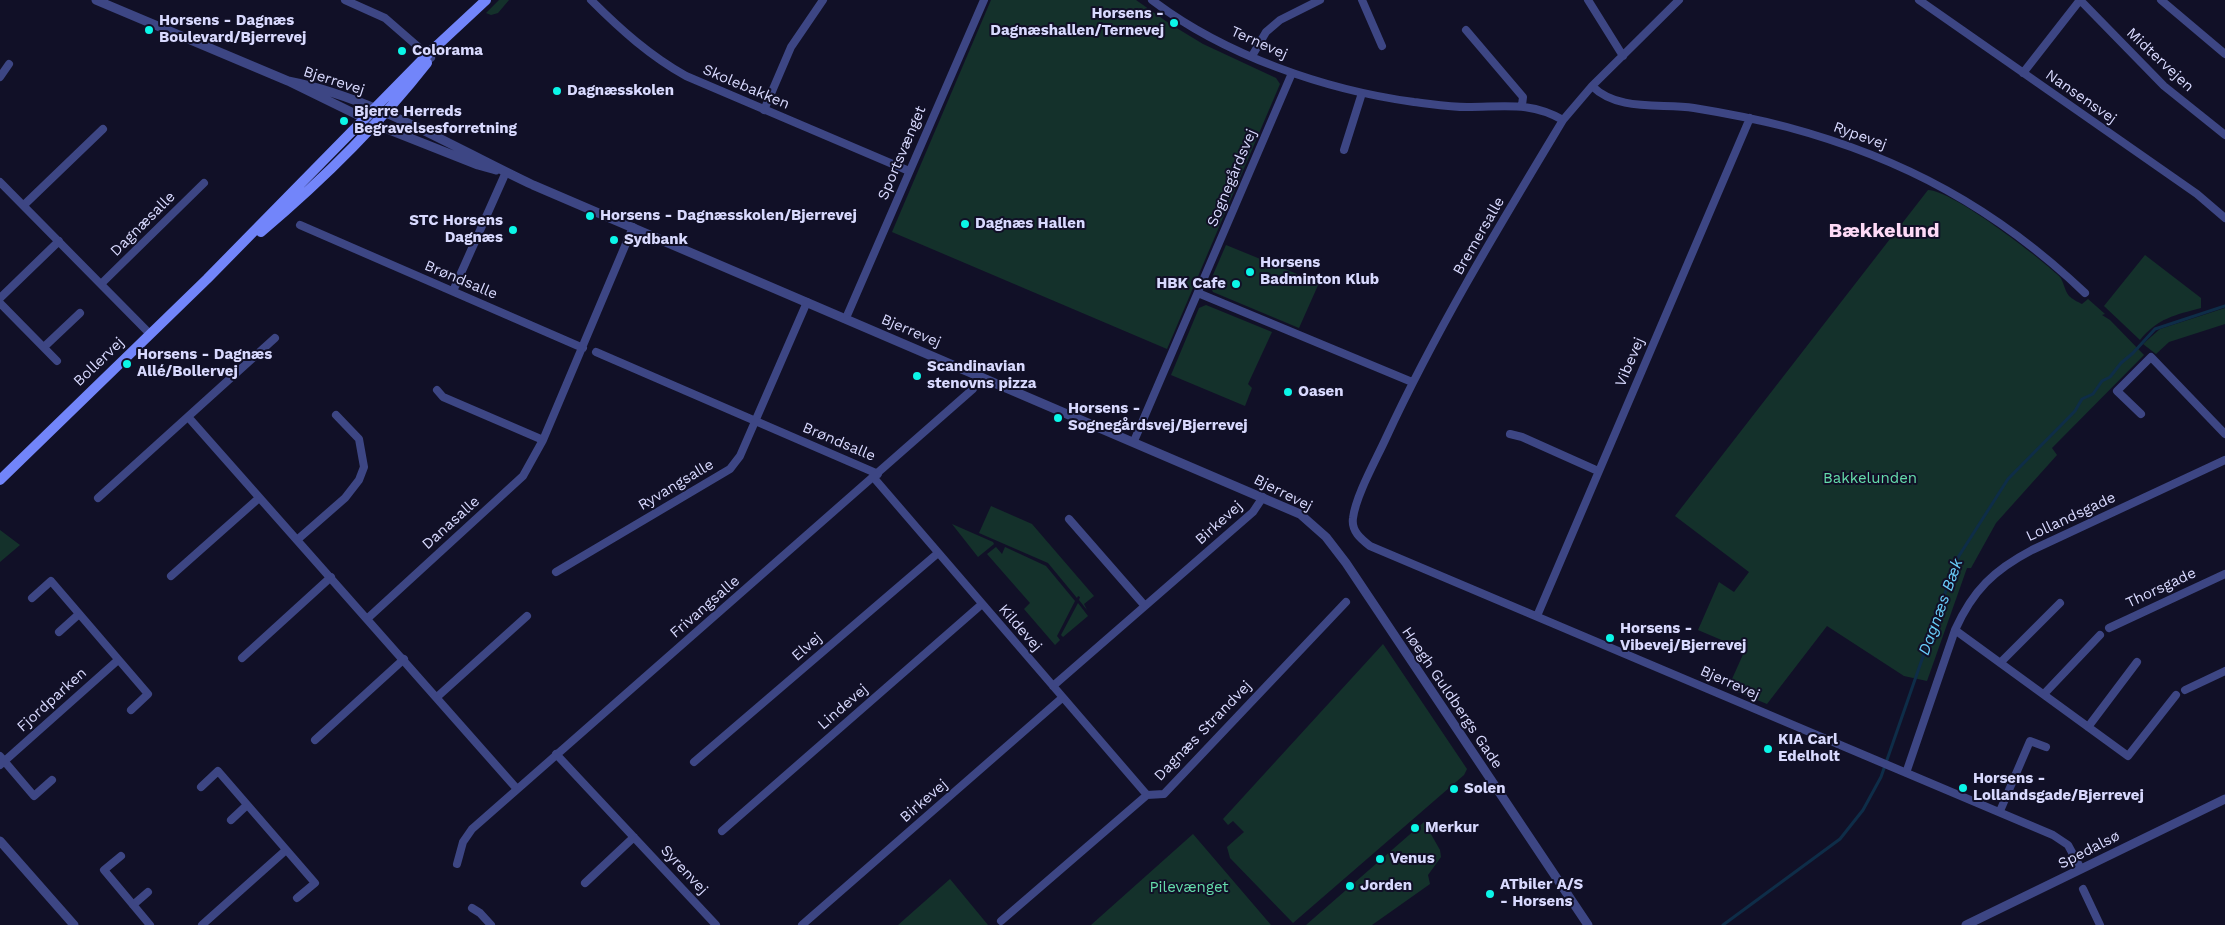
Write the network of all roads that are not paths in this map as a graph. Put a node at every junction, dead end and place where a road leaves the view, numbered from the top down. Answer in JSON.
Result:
{"nodes":[{"id":1,"x":96,"y":0,"type":"edge"},
{"id":2,"x":345,"y":0,"type":"edge"},
{"id":3,"x":486,"y":0,"type":"edge"},
{"id":4,"x":591,"y":0,"type":"edge"},
{"id":5,"x":823,"y":0,"type":"edge"},
{"id":6,"x":984,"y":0,"type":"edge"},
{"id":7,"x":1152,"y":0,"type":"edge"},
{"id":8,"x":1320,"y":0,"type":"edge"},
{"id":9,"x":1362,"y":0,"type":"edge"},
{"id":10,"x":1588,"y":0,"type":"edge"},
{"id":11,"x":1679,"y":0,"type":"edge"},
{"id":12,"x":1919,"y":0,"type":"edge"},
{"id":13,"x":2080,"y":0,"type":"edge"},
{"id":14,"x":2161,"y":0,"type":"edge"},
{"id":15,"x":1930,"y":3,"type":"edge"},
{"id":16,"x":1466,"y":30,"type":"dead end"},
{"id":17,"x":1382,"y":46,"type":"dead end"},
{"id":18,"x":2225,"y":54,"type":"edge"},
{"id":19,"x":429,"y":56,"type":"junction"},
{"id":20,"x":1252,"y":56,"type":"junction"},
{"id":21,"x":1623,"y":56,"type":"junction"},
{"id":22,"x":9,"y":64,"type":"dead end"},
{"id":23,"x":1292,"y":73,"type":"junction"},
{"id":24,"x":2023,"y":73,"type":"junction"},
{"id":25,"x":0,"y":77,"type":"edge"},
{"id":26,"x":288,"y":81,"type":"junction"},
{"id":27,"x":1592,"y":86,"type":"junction"},
{"id":28,"x":1362,"y":93,"type":"junction"},
{"id":29,"x":1522,"y":106,"type":"junction"},
{"id":30,"x":373,"y":109,"type":"junction"},
{"id":31,"x":764,"y":110,"type":"junction"},
{"id":32,"x":385,"y":114,"type":"junction"},
{"id":33,"x":364,"y":118,"type":"junction"},
{"id":34,"x":1750,"y":118,"type":"junction"},
{"id":35,"x":1563,"y":120,"type":"junction"},
{"id":36,"x":375,"y":124,"type":"junction"},
{"id":37,"x":103,"y":129,"type":"dead end"},
{"id":38,"x":2225,"y":135,"type":"edge"},
{"id":39,"x":1344,"y":150,"type":"dead end"},
{"id":40,"x":909,"y":171,"type":"junction"},
{"id":41,"x":506,"y":172,"type":"junction"},
{"id":42,"x":0,"y":182,"type":"edge"},
{"id":43,"x":204,"y":183,"type":"dead end"},
{"id":44,"x":24,"y":205,"type":"junction"},
{"id":45,"x":2225,"y":218,"type":"edge"},
{"id":46,"x":300,"y":225,"type":"dead end"},
{"id":47,"x":633,"y":227,"type":"junction"},
{"id":48,"x":59,"y":241,"type":"junction"},
{"id":49,"x":219,"y":266,"type":"junction"},
{"id":50,"x":101,"y":284,"type":"junction"},
{"id":51,"x":453,"y":291,"type":"junction"},
{"id":52,"x":1198,"y":293,"type":"junction"},
{"id":53,"x":2085,"y":293,"type":"dead end"},
{"id":54,"x":0,"y":298,"type":"edge"},
{"id":55,"x":807,"y":302,"type":"junction"},
{"id":56,"x":0,"y":303,"type":"edge"},
{"id":57,"x":80,"y":313,"type":"dead end"},
{"id":58,"x":846,"y":318,"type":"junction"},
{"id":59,"x":150,"y":334,"type":"junction"},
{"id":60,"x":276,"y":338,"type":"dead end"},
{"id":61,"x":44,"y":347,"type":"junction"},
{"id":62,"x":583,"y":348,"type":"junction"},
{"id":63,"x":596,"y":352,"type":"dead end"},
{"id":64,"x":57,"y":361,"type":"dead end"},
{"id":65,"x":979,"y":375,"type":"junction"},
{"id":66,"x":1412,"y":382,"type":"junction"},
{"id":67,"x":436,"y":390,"type":"dead end"},
{"id":68,"x":2141,"y":414,"type":"dead end"},
{"id":69,"x":336,"y":415,"type":"dead end"},
{"id":70,"x":189,"y":418,"type":"junction"},
{"id":71,"x":756,"y":421,"type":"junction"},
{"id":72,"x":1510,"y":434,"type":"dead end"},
{"id":73,"x":2225,"y":434,"type":"edge"},
{"id":74,"x":543,"y":440,"type":"junction"},
{"id":75,"x":1134,"y":442,"type":"junction"},
{"id":76,"x":2225,"y":460,"type":"edge"},
{"id":77,"x":1598,"y":471,"type":"junction"},
{"id":78,"x":876,"y":476,"type":"junction"},
{"id":79,"x":0,"y":480,"type":"edge"},
{"id":80,"x":1263,"y":497,"type":"junction"},
{"id":81,"x":98,"y":498,"type":"dead end"},
{"id":82,"x":259,"y":498,"type":"junction"},
{"id":83,"x":1069,"y":519,"type":"dead end"},
{"id":84,"x":1353,"y":519,"type":"joint"},
{"id":85,"x":1326,"y":537,"type":"joint"},
{"id":86,"x":297,"y":540,"type":"junction"},
{"id":87,"x":938,"y":554,"type":"junction"},
{"id":88,"x":556,"y":572,"type":"dead end"},
{"id":89,"x":2225,"y":574,"type":"edge"},
{"id":90,"x":171,"y":576,"type":"dead end"},
{"id":91,"x":331,"y":577,"type":"junction"},
{"id":92,"x":32,"y":598,"type":"dead end"},
{"id":93,"x":1346,"y":602,"type":"dead end"},
{"id":94,"x":2060,"y":602,"type":"dead end"},
{"id":95,"x":982,"y":604,"type":"junction"},
{"id":96,"x":1145,"y":606,"type":"junction"},
{"id":97,"x":79,"y":614,"type":"junction"},
{"id":98,"x":526,"y":616,"type":"dead end"},
{"id":99,"x":1537,"y":616,"type":"junction"},
{"id":100,"x":368,"y":618,"type":"junction"},
{"id":101,"x":2109,"y":628,"type":"dead end"},
{"id":102,"x":1955,"y":630,"type":"junction"},
{"id":103,"x":59,"y":632,"type":"dead end"},
{"id":104,"x":2100,"y":635,"type":"dead end"},
{"id":105,"x":242,"y":658,"type":"dead end"},
{"id":106,"x":404,"y":659,"type":"junction"},
{"id":107,"x":118,"y":660,"type":"junction"},
{"id":108,"x":2137,"y":662,"type":"dead end"},
{"id":109,"x":2000,"y":663,"type":"junction"},
{"id":110,"x":2225,"y":671,"type":"edge"},
{"id":111,"x":1053,"y":686,"type":"junction"},
{"id":112,"x":2185,"y":690,"type":"dead end"},
{"id":113,"x":2044,"y":694,"type":"junction"},
{"id":114,"x":2176,"y":694,"type":"dead end"},
{"id":115,"x":437,"y":697,"type":"junction"},
{"id":116,"x":1062,"y":698,"type":"junction"},
{"id":117,"x":131,"y":710,"type":"dead end"},
{"id":118,"x":2088,"y":726,"type":"junction"},
{"id":119,"x":315,"y":740,"type":"dead end"},
{"id":120,"x":2046,"y":747,"type":"dead end"},
{"id":121,"x":556,"y":754,"type":"junction"},
{"id":122,"x":1,"y":761,"type":"edge"},
{"id":123,"x":694,"y":762,"type":"dead end"},
{"id":124,"x":1904,"y":772,"type":"junction"},
{"id":125,"x":52,"y":780,"type":"dead end"},
{"id":126,"x":201,"y":787,"type":"dead end"},
{"id":127,"x":517,"y":788,"type":"junction"},
{"id":128,"x":1147,"y":795,"type":"junction"},
{"id":129,"x":2225,"y":799,"type":"edge"},
{"id":130,"x":247,"y":805,"type":"junction"},
{"id":131,"x":2000,"y":811,"type":"junction"},
{"id":132,"x":232,"y":820,"type":"dead end"},
{"id":133,"x":722,"y":830,"type":"dead end"},
{"id":134,"x":634,"y":837,"type":"junction"},
{"id":135,"x":0,"y":841,"type":"edge"},
{"id":136,"x":286,"y":850,"type":"junction"},
{"id":137,"x":121,"y":856,"type":"dead end"},
{"id":138,"x":456,"y":864,"type":"dead end"},
{"id":139,"x":2081,"y":869,"type":"junction"},
{"id":140,"x":585,"y":883,"type":"dead end"},
{"id":141,"x":2082,"y":889,"type":"dead end"},
{"id":142,"x":148,"y":892,"type":"dead end"},
{"id":143,"x":297,"y":898,"type":"dead end"},
{"id":144,"x":133,"y":905,"type":"junction"},
{"id":145,"x":472,"y":908,"type":"dead end"},
{"id":146,"x":1001,"y":921,"type":"dead end"},
{"id":147,"x":713,"y":924,"type":"edge"},
{"id":148,"x":74,"y":925,"type":"edge"},
{"id":149,"x":150,"y":925,"type":"edge"},
{"id":150,"x":202,"y":925,"type":"edge"},
{"id":151,"x":491,"y":925,"type":"edge"},
{"id":152,"x":802,"y":925,"type":"edge"},
{"id":153,"x":1588,"y":925,"type":"edge"},
{"id":154,"x":1966,"y":925,"type":"edge"},
{"id":155,"x":2100,"y":925,"type":"edge"}],
"edges":[{"from":1,"to":26,"type":"street","name":"Bjerrevej"},
{"from":2,"to":19,"type":"street"},
{"from":3,"to":19,"type":"main road"},
{"from":4,"to":31,"type":"street","name":"Skolebakken"},
{"from":5,"to":31,"type":"street"},
{"from":6,"to":40,"type":"street","name":"Sportsvænget"},
{"from":7,"to":20,"type":"street","name":"Ternevej"},
{"from":8,"to":20,"type":"street"},
{"from":9,"to":17,"type":"street"},
{"from":10,"to":21,"type":"street"},
{"from":11,"to":21,"type":"street","name":"Bremersalle"},
{"from":12,"to":15,"type":"street","name":"Nansensvej"},
{"from":13,"to":24,"type":"street"},
{"from":13,"to":38,"type":"street","name":"Midtervejen"},
{"from":14,"to":18,"type":"street"},
{"from":15,"to":24,"type":"street","name":"Nansensvej"},
{"from":16,"to":29,"type":"street"},
{"from":19,"to":30,"type":"main road","name":"Bollervej"},
{"from":19,"to":32,"type":"main road","name":"Bollervej"},
{"from":20,"to":23,"type":"street","name":"Ternevej"},
{"from":21,"to":27,"type":"street","name":"Bremersalle"},
{"from":22,"to":25,"type":"street"},
{"from":23,"to":28,"type":"street","name":"Ternevej"},
{"from":23,"to":52,"type":"street","name":"Sognegårdsvej"},
{"from":24,"to":45,"type":"street","name":"Nansensvej"},
{"from":26,"to":30,"type":"street","name":"Bjerrevej"},
{"from":26,"to":33,"type":"street","name":"Bjerrevej"},
{"from":27,"to":34,"type":"street","name":"Rypevej"},
{"from":27,"to":35,"type":"street","name":"Bremersalle"},
{"from":28,"to":29,"type":"street","name":"Ternevej"},
{"from":28,"to":39,"type":"street"},
{"from":29,"to":35,"type":"street","name":"Ternevej"},
{"from":30,"to":32,"type":"street","name":"Bjerrevej"},
{"from":30,"to":33,"type":"main road","name":"Bollervej"},
{"from":31,"to":40,"type":"street","name":"Skolebakken"},
{"from":32,"to":36,"type":"main road","name":"Bollervej"},
{"from":32,"to":41,"type":"street","name":"Bjerrevej"},
{"from":33,"to":36,"type":"street","name":"Bjerrevej"},
{"from":33,"to":49,"type":"main road","name":"Bollervej"},
{"from":34,"to":53,"type":"street","name":"Rypevej"},
{"from":34,"to":77,"type":"street","name":"Vibevej"},
{"from":35,"to":66,"type":"street","name":"Bremersalle"},
{"from":36,"to":41,"type":"street","name":"Bjerrevej"},
{"from":36,"to":49,"type":"main road","name":"Bollervej"},
{"from":37,"to":44,"type":"street"},
{"from":40,"to":58,"type":"street","name":"Sportsvænget"},
{"from":41,"to":47,"type":"street","name":"Bjerrevej"},
{"from":41,"to":51,"type":"street"},
{"from":42,"to":44,"type":"street"},
{"from":43,"to":50,"type":"street","name":"Dagnæsalle"},
{"from":44,"to":48,"type":"street"},
{"from":46,"to":51,"type":"street","name":"Brøndsalle"},
{"from":47,"to":55,"type":"street","name":"Bjerrevej"},
{"from":47,"to":62,"type":"street","name":"Danasalle"},
{"from":48,"to":50,"type":"street"},
{"from":48,"to":54,"type":"street"},
{"from":49,"to":59,"type":"main road","name":"Bollervej"},
{"from":50,"to":59,"type":"street"},
{"from":51,"to":62,"type":"street","name":"Brøndsalle"},
{"from":52,"to":66,"type":"street"},
{"from":52,"to":75,"type":"street","name":"Sognegårdsvej"},
{"from":55,"to":58,"type":"street","name":"Bjerrevej"},
{"from":55,"to":71,"type":"street","name":"Ryvangsalle"},
{"from":56,"to":61,"type":"street"},
{"from":57,"to":61,"type":"street"},
{"from":58,"to":65,"type":"street","name":"Bjerrevej"},
{"from":59,"to":79,"type":"main road","name":"Bollervej"},
{"from":60,"to":70,"type":"street"},
{"from":61,"to":64,"type":"street"},
{"from":62,"to":74,"type":"street","name":"Danasalle"},
{"from":63,"to":71,"type":"street","name":"Brøndsalle"},
{"from":65,"to":75,"type":"street","name":"Bjerrevej"},
{"from":65,"to":78,"type":"street","name":"Frivangsalle"},
{"from":66,"to":84,"type":"street","name":"Bremersalle"},
{"from":67,"to":74,"type":"street"},
{"from":68,"to":73,"type":"street"},
{"from":69,"to":86,"type":"street"},
{"from":70,"to":81,"type":"street"},
{"from":70,"to":82,"type":"street"},
{"from":71,"to":78,"type":"street","name":"Brøndsalle"},
{"from":71,"to":88,"type":"street","name":"Ryvangsalle"},
{"from":72,"to":77,"type":"street"},
{"from":74,"to":100,"type":"street","name":"Danasalle"},
{"from":75,"to":80,"type":"street","name":"Bjerrevej"},
{"from":76,"to":102,"type":"street","name":"Lollandsgade"},
{"from":77,"to":99,"type":"street","name":"Vibevej"},
{"from":78,"to":87,"type":"street","name":"Kildevej"},
{"from":78,"to":121,"type":"street","name":"Frivangsalle"},
{"from":80,"to":85,"type":"street","name":"Bjerrevej"},
{"from":80,"to":96,"type":"street","name":"Birkevej"},
{"from":82,"to":86,"type":"street"},
{"from":82,"to":90,"type":"street"},
{"from":83,"to":96,"type":"street"},
{"from":84,"to":99,"type":"street","name":"Bjerrevej"},
{"from":85,"to":153,"type":"street","name":"Høegh Guldbergs Gade"},
{"from":86,"to":91,"type":"street"},
{"from":87,"to":95,"type":"street","name":"Kildevej"},
{"from":87,"to":123,"type":"street","name":"Elvej"},
{"from":89,"to":101,"type":"street","name":"Thorsgade"},
{"from":91,"to":100,"type":"street"},
{"from":91,"to":105,"type":"street"},
{"from":92,"to":97,"type":"street"},
{"from":93,"to":128,"type":"street","name":"Dagnæs Strandvej"},
{"from":94,"to":109,"type":"street"},
{"from":95,"to":111,"type":"street","name":"Kildevej"},
{"from":95,"to":133,"type":"street","name":"Lindevej"},
{"from":96,"to":111,"type":"street","name":"Birkevej"},
{"from":97,"to":103,"type":"street"},
{"from":97,"to":107,"type":"street"},
{"from":98,"to":115,"type":"street"},
{"from":99,"to":124,"type":"street","name":"Bjerrevej"},
{"from":100,"to":106,"type":"street"},
{"from":102,"to":109,"type":"street"},
{"from":102,"to":124,"type":"street","name":"Lollandsgade"},
{"from":104,"to":113,"type":"street"},
{"from":106,"to":115,"type":"street"},
{"from":106,"to":119,"type":"street"},
{"from":107,"to":117,"type":"street"},
{"from":107,"to":122,"type":"street","name":"Fjordparken"},
{"from":108,"to":118,"type":"street"},
{"from":109,"to":113,"type":"street"},
{"from":110,"to":112,"type":"street"},
{"from":111,"to":116,"type":"street","name":"Kildevej"},
{"from":113,"to":118,"type":"street"},
{"from":114,"to":118,"type":"street"},
{"from":115,"to":127,"type":"street"},
{"from":116,"to":128,"type":"street","name":"Kildevej"},
{"from":116,"to":152,"type":"street","name":"Birkevej"},
{"from":120,"to":131,"type":"street"},
{"from":121,"to":127,"type":"street","name":"Frivangsalle"},
{"from":121,"to":134,"type":"street","name":"Syrenvej"},
{"from":122,"to":125,"type":"street","name":"Fjordparken"},
{"from":124,"to":131,"type":"street","name":"Bjerrevej"},
{"from":126,"to":130,"type":"street"},
{"from":127,"to":138,"type":"street","name":"Frivangsalle"},
{"from":128,"to":146,"type":"street","name":"Dagnæs Strandvej"},
{"from":129,"to":139,"type":"street","name":"Spedalsø"},
{"from":130,"to":132,"type":"street"},
{"from":130,"to":136,"type":"street"},
{"from":131,"to":139,"type":"street","name":"Bjerrevej"},
{"from":134,"to":140,"type":"street"},
{"from":134,"to":147,"type":"street","name":"Syrenvej"},
{"from":135,"to":148,"type":"street"},
{"from":136,"to":143,"type":"street"},
{"from":136,"to":150,"type":"street"},
{"from":137,"to":144,"type":"street"},
{"from":139,"to":154,"type":"street","name":"Spedalsø"},
{"from":141,"to":155,"type":"street"},
{"from":142,"to":144,"type":"street"},
{"from":144,"to":149,"type":"street"},
{"from":145,"to":151,"type":"street"}]}
